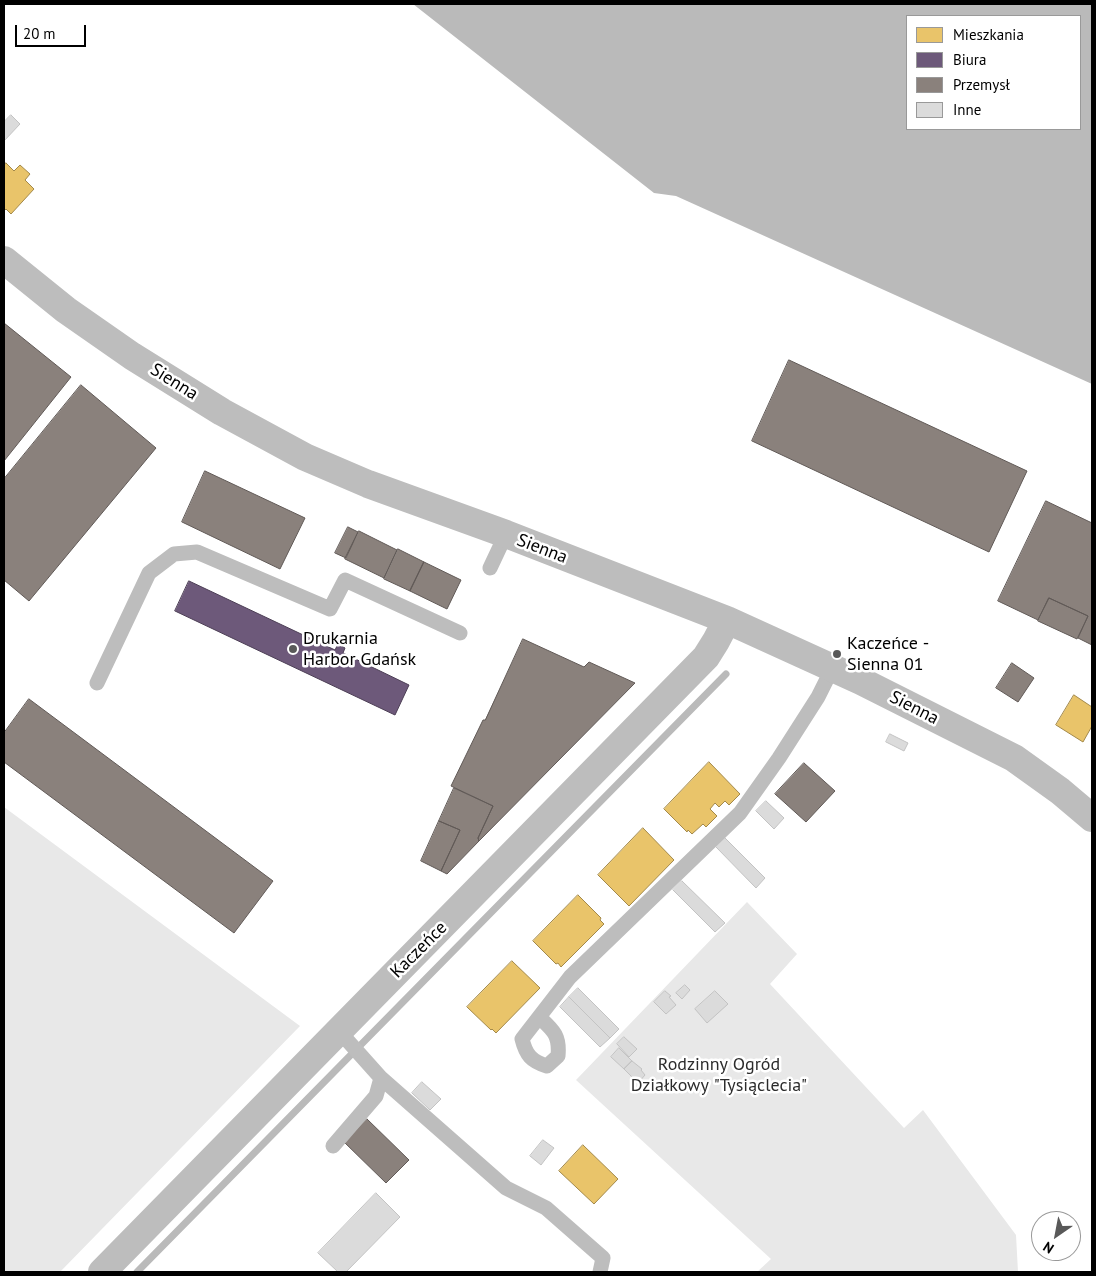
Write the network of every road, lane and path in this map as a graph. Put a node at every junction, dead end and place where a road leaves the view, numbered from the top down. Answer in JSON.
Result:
{"nodes":[{"id":1,"x":4,"y":260,"type":"edge"},
{"id":2,"x":506,"y":534,"type":"junction"},
{"id":3,"x":490,"y":568,"type":"dead end"},
{"id":4,"x":726,"y":620,"type":"junction"},
{"id":5,"x":460,"y":634,"type":"dead end"},
{"id":6,"x":832,"y":669,"type":"junction"},
{"id":7,"x":97,"y":683,"type":"dead end"},
{"id":8,"x":1092,"y":818,"type":"edge"},
{"id":9,"x":539,"y":1017,"type":"dead end"},
{"id":10,"x":344,"y":1036,"type":"junction"},
{"id":11,"x":381,"y":1078,"type":"junction"},
{"id":12,"x":333,"y":1146,"type":"dead end"},
{"id":13,"x":102,"y":1272,"type":"edge"},
{"id":14,"x":600,"y":1272,"type":"edge"}],
"edges":[{"from":1,"to":2,"type":"street","name":"Sienna"},
{"from":2,"to":3,"type":"lane"},
{"from":2,"to":4,"type":"street","name":"Sienna"},
{"from":4,"to":6,"type":"street","name":"Sienna"},
{"from":4,"to":10,"type":"street","name":"Kaczeńce"},
{"from":5,"to":7,"type":"lane"},
{"from":6,"to":8,"type":"street","name":"Sienna"},
{"from":6,"to":9,"type":"lane"},
{"from":10,"to":11,"type":"lane"},
{"from":10,"to":13,"type":"street","name":"Kaczeńce"},
{"from":11,"to":12,"type":"lane"},
{"from":11,"to":14,"type":"lane"}]}
